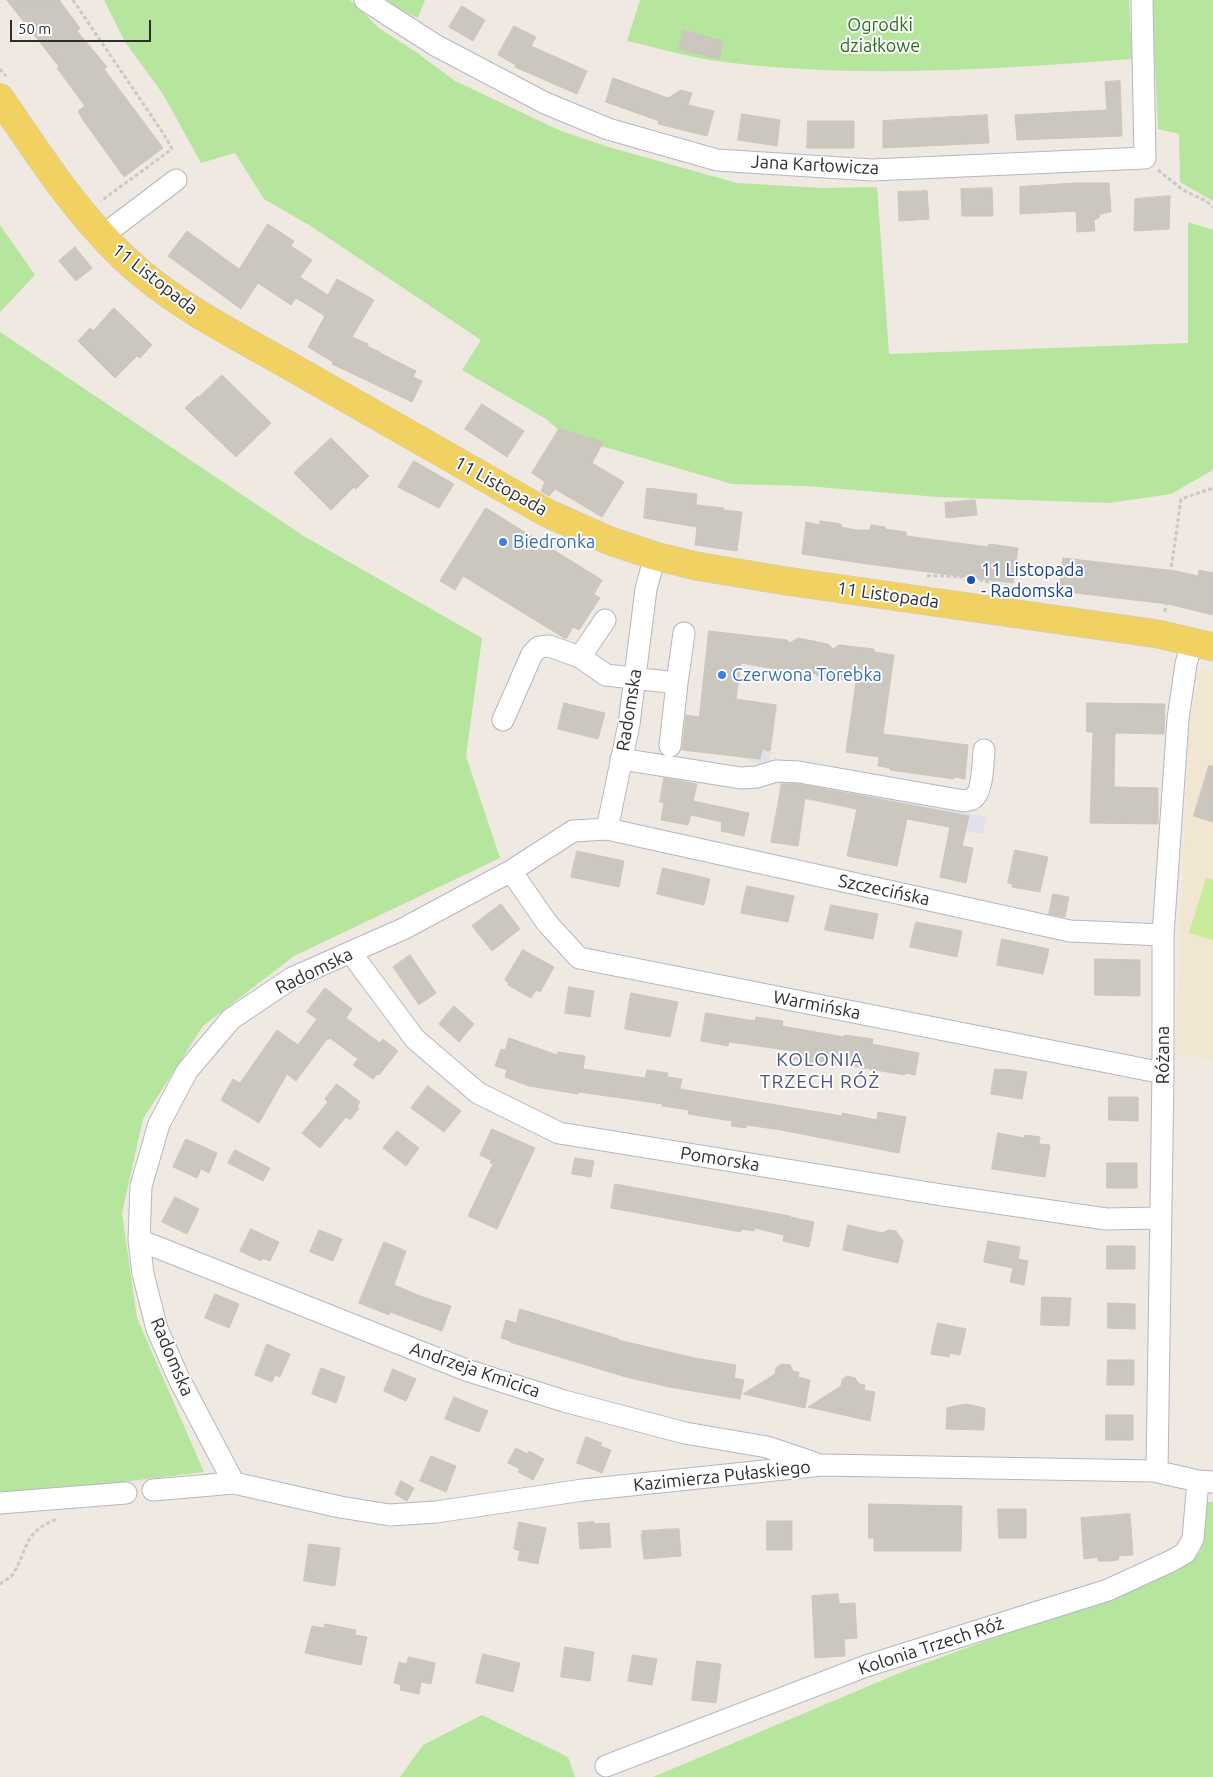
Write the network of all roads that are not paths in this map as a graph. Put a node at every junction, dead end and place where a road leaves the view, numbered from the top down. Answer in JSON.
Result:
{"nodes":[{"id":1,"x":365,"y":0,"type":"edge"},
{"id":2,"x":1142,"y":0,"type":"edge"},
{"id":3,"x":5,"y":90,"type":"edge"},
{"id":4,"x":176,"y":180,"type":"dead end"},
{"id":5,"x":110,"y":231,"type":"junction"},
{"id":6,"x":655,"y":556,"type":"junction"},
{"id":7,"x":605,"y":620,"type":"dead end"},
{"id":8,"x":684,"y":634,"type":"dead end"},
{"id":9,"x":1202,"y":644,"type":"edge"},
{"id":10,"x":580,"y":657,"type":"junction"},
{"id":11,"x":634,"y":679,"type":"junction"},
{"id":12,"x":678,"y":683,"type":"junction"},
{"id":13,"x":503,"y":720,"type":"dead end"},
{"id":14,"x":670,"y":746,"type":"dead end"},
{"id":15,"x":984,"y":750,"type":"dead end"},
{"id":16,"x":621,"y":759,"type":"junction"},
{"id":17,"x":607,"y":829,"type":"junction"},
{"id":18,"x":511,"y":871,"type":"junction"},
{"id":19,"x":1163,"y":935,"type":"junction"},
{"id":20,"x":351,"y":953,"type":"junction"},
{"id":21,"x":1163,"y":1073,"type":"junction"},
{"id":22,"x":1160,"y":1218,"type":"junction"},
{"id":23,"x":138,"y":1240,"type":"junction"},
{"id":24,"x":822,"y":1465,"type":"junction"},
{"id":25,"x":1157,"y":1471,"type":"junction"},
{"id":26,"x":1206,"y":1481,"type":"edge"},
{"id":27,"x":234,"y":1483,"type":"junction"},
{"id":28,"x":153,"y":1490,"type":"dead end"},
{"id":29,"x":126,"y":1493,"type":"dead end"},
{"id":30,"x":0,"y":1503,"type":"edge"},
{"id":31,"x":606,"y":1766,"type":"dead end"}],
"edges":[{"from":1,"to":2,"type":"street","name":"Jana Karłowicza"},
{"from":3,"to":5,"type":"main road","name":"11 Listopada"},
{"from":4,"to":5,"type":"street"},
{"from":5,"to":6,"type":"main road","name":"11 Listopada"},
{"from":6,"to":9,"type":"main road","name":"11 Listopada"},
{"from":6,"to":11,"type":"street","name":"Radomska"},
{"from":7,"to":10,"type":"street"},
{"from":8,"to":12,"type":"street"},
{"from":9,"to":19,"type":"street","name":"Różana"},
{"from":10,"to":11,"type":"street"},
{"from":10,"to":13,"type":"street"},
{"from":11,"to":12,"type":"street"},
{"from":11,"to":16,"type":"street","name":"Radomska"},
{"from":12,"to":14,"type":"street"},
{"from":15,"to":16,"type":"street"},
{"from":16,"to":17,"type":"street","name":"Radomska"},
{"from":17,"to":18,"type":"street","name":"Radomska"},
{"from":17,"to":19,"type":"street","name":"Szczecińska"},
{"from":18,"to":20,"type":"street","name":"Radomska"},
{"from":18,"to":21,"type":"street","name":"Warmińska"},
{"from":19,"to":21,"type":"street","name":"Różana"},
{"from":20,"to":22,"type":"street","name":"Pomorska"},
{"from":20,"to":23,"type":"street","name":"Radomska"},
{"from":21,"to":22,"type":"street","name":"Różana"},
{"from":22,"to":25,"type":"street","name":"Różana"},
{"from":23,"to":24,"type":"street","name":"Andrzeja Kmicica"},
{"from":23,"to":27,"type":"street","name":"Radomska"},
{"from":24,"to":25,"type":"street","name":"Kazimierza Pułaskiego"},
{"from":24,"to":27,"type":"street","name":"Kazimierza Pułaskiego"},
{"from":25,"to":26,"type":"street","name":"Kazimierza Pułaskiego"},
{"from":26,"to":31,"type":"street","name":"Kolonia Trzech Róż"},
{"from":27,"to":28,"type":"street","name":"Kazimierza Pułaskiego"},
{"from":29,"to":30,"type":"street"}]}
